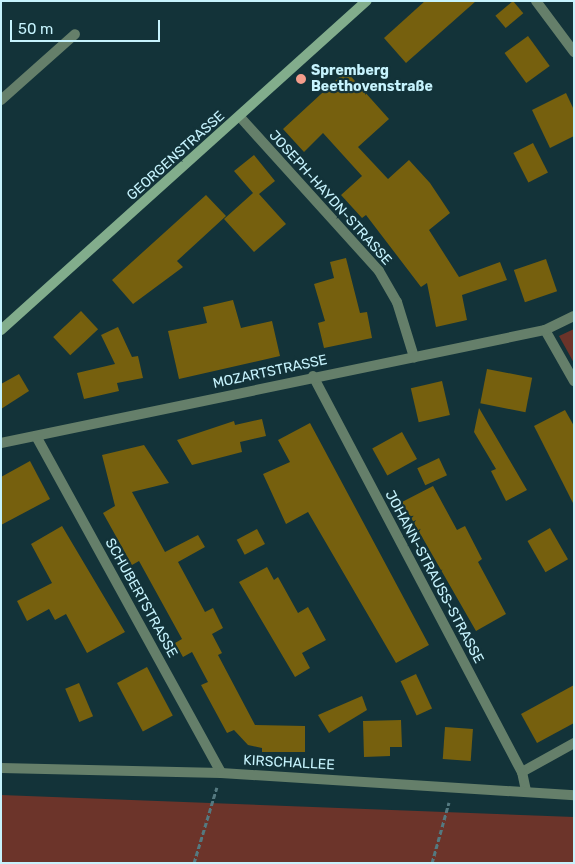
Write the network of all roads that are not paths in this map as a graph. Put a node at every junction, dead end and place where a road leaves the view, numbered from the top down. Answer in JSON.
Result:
{"nodes":[{"id":1,"x":367,"y":1,"type":"edge"},
{"id":2,"x":536,"y":1,"type":"edge"},
{"id":3,"x":75,"y":34,"type":"dead end"},
{"id":4,"x":574,"y":52,"type":"edge"},
{"id":5,"x":1,"y":100,"type":"edge"},
{"id":6,"x":240,"y":118,"type":"junction"},
{"id":7,"x":574,"y":316,"type":"edge"},
{"id":8,"x":1,"y":330,"type":"edge"},
{"id":9,"x":545,"y":330,"type":"junction"},
{"id":10,"x":414,"y":357,"type":"junction"},
{"id":11,"x":313,"y":376,"type":"junction"},
{"id":12,"x":574,"y":382,"type":"edge"},
{"id":13,"x":36,"y":436,"type":"junction"},
{"id":14,"x":1,"y":443,"type":"edge"},
{"id":15,"x":574,"y":743,"type":"edge"},
{"id":16,"x":1,"y":768,"type":"edge"},
{"id":17,"x":522,"y":772,"type":"junction"},
{"id":18,"x":222,"y":773,"type":"junction"},
{"id":19,"x":526,"y":791,"type":"junction"},
{"id":20,"x":574,"y":795,"type":"edge"}],
"edges":[{"from":1,"to":6,"type":"main road","name":"GEORGENSTRASSE"},
{"from":2,"to":4,"type":"street"},
{"from":3,"to":5,"type":"street"},
{"from":6,"to":8,"type":"main road","name":"GEORGENSTRASSE"},
{"from":6,"to":10,"type":"street","name":"JOSEPH-HAYDN-STRASSE"},
{"from":7,"to":9,"type":"street","name":"MOZARTSTRASSE"},
{"from":9,"to":10,"type":"street","name":"MOZARTSTRASSE"},
{"from":9,"to":12,"type":"street"},
{"from":10,"to":11,"type":"street","name":"MOZARTSTRASSE"},
{"from":11,"to":13,"type":"street","name":"MOZARTSTRASSE"},
{"from":11,"to":17,"type":"street","name":"JOHANN-STRAUSS-STRASSE"},
{"from":13,"to":14,"type":"street","name":"MOZARTSTRASSE"},
{"from":13,"to":18,"type":"street","name":"SCHUBERTSTRASSE"},
{"from":15,"to":17,"type":"street"},
{"from":16,"to":18,"type":"street","name":"KIRSCHALLEE"},
{"from":17,"to":19,"type":"street","name":"JOHANN-STRAUSS-STRASSE"},
{"from":18,"to":19,"type":"street","name":"KIRSCHALLEE"},
{"from":19,"to":20,"type":"street","name":"KIRSCHALLEE"}]}
